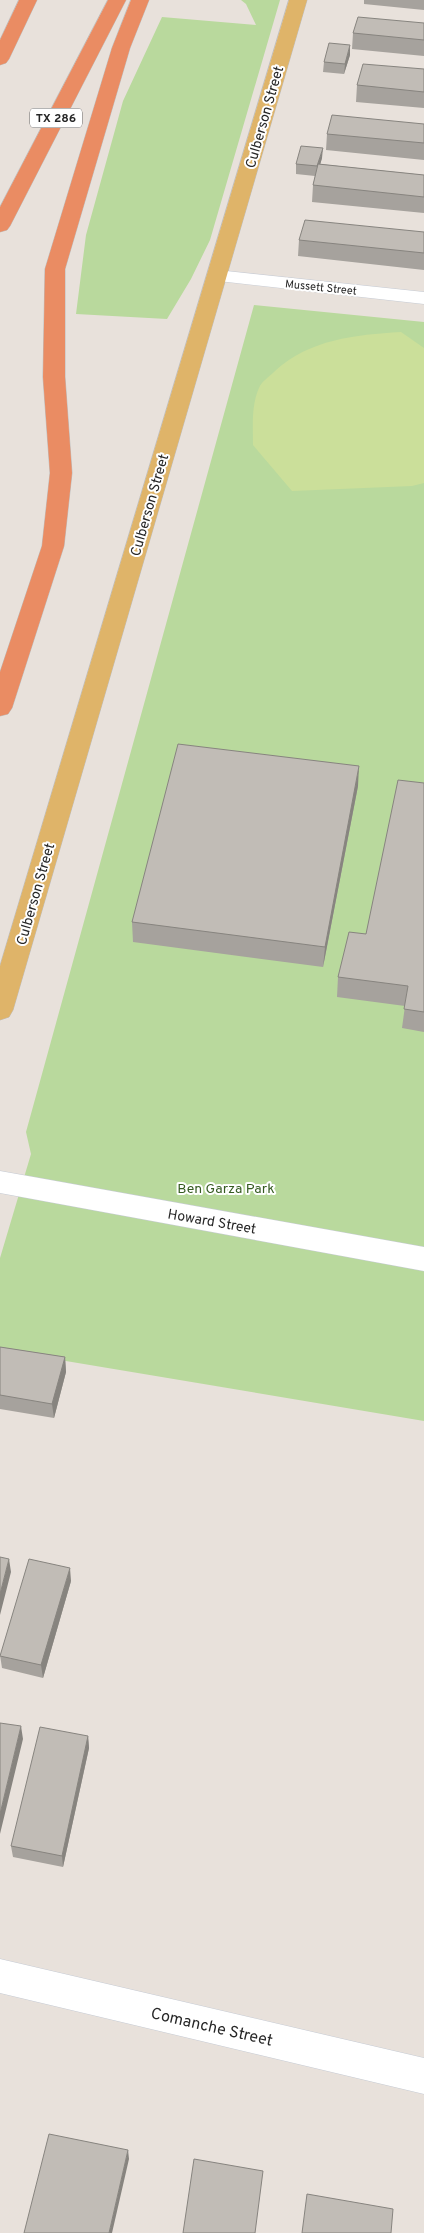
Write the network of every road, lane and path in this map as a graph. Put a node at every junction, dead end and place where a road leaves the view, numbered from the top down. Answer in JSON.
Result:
{"nodes":[{"id":1,"x":28,"y":0,"type":"edge"},
{"id":2,"x":298,"y":0,"type":"edge"},
{"id":3,"x":139,"y":2,"type":"edge"},
{"id":4,"x":114,"y":5,"type":"edge"},
{"id":5,"x":0,"y":36,"type":"edge"},
{"id":6,"x":0,"y":59,"type":"edge"},
{"id":7,"x":0,"y":226,"type":"edge"},
{"id":8,"x":217,"y":276,"type":"junction"},
{"id":9,"x":424,"y":298,"type":"edge"},
{"id":10,"x":0,"y":708,"type":"edge"},
{"id":11,"x":0,"y":1010,"type":"edge"},
{"id":12,"x":0,"y":1182,"type":"edge"},
{"id":13,"x":424,"y":1259,"type":"edge"},
{"id":14,"x":0,"y":1976,"type":"edge"},
{"id":15,"x":424,"y":2076,"type":"edge"}],
"edges":[{"from":1,"to":5,"type":"highway"},
{"from":1,"to":6,"type":"highway"},
{"from":2,"to":8,"type":"main road","name":"Culberson Street"},
{"from":3,"to":10,"type":"highway"},
{"from":4,"to":7,"type":"highway","number":"TX 286"},
{"from":8,"to":9,"type":"street","name":"Mussett Street"},
{"from":8,"to":11,"type":"main road","name":"Culberson Street"},
{"from":12,"to":13,"type":"street","name":"Howard Street"},
{"from":14,"to":15,"type":"street","name":"Comanche Street"}]}
